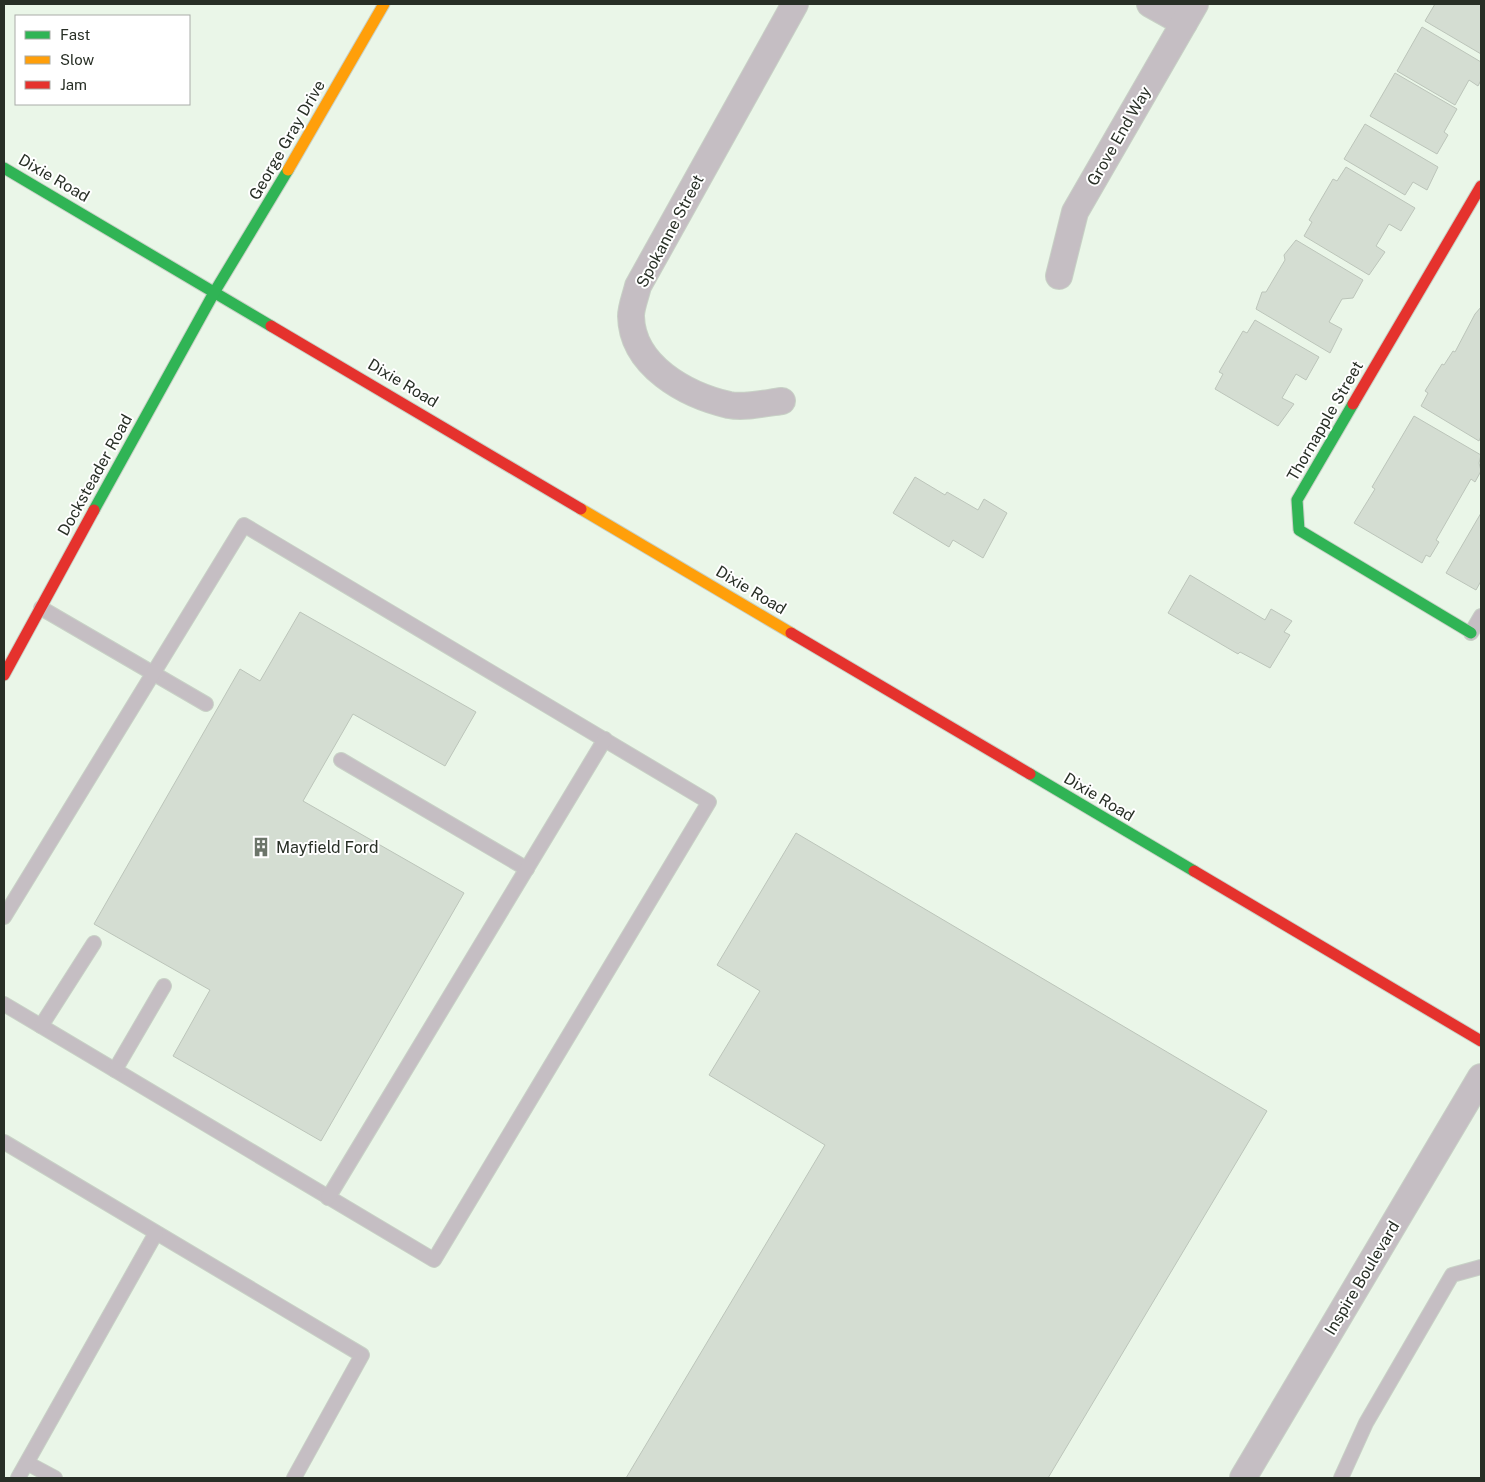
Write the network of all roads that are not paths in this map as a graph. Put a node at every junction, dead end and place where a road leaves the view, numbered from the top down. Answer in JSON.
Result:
{"nodes":[{"id":1,"x":384,"y":4,"type":"edge"},
{"id":2,"x":795,"y":4,"type":"edge"},
{"id":3,"x":1150,"y":4,"type":"edge"},
{"id":4,"x":1189,"y":13,"type":"edge"},
{"id":5,"x":4,"y":168,"type":"edge"},
{"id":6,"x":1481,"y":186,"type":"edge"},
{"id":7,"x":1059,"y":276,"type":"dead end"},
{"id":8,"x":215,"y":291,"type":"junction"},
{"id":9,"x":782,"y":401,"type":"dead end"},
{"id":10,"x":41,"y":608,"type":"junction"},
{"id":11,"x":1481,"y":616,"type":"edge"},
{"id":12,"x":1471,"y":633,"type":"joint"},
{"id":13,"x":154,"y":673,"type":"junction"},
{"id":14,"x":4,"y":675,"type":"edge"},
{"id":15,"x":206,"y":704,"type":"dead end"},
{"id":16,"x":605,"y":739,"type":"junction"},
{"id":17,"x":341,"y":760,"type":"dead end"},
{"id":18,"x":527,"y":869,"type":"junction"},
{"id":19,"x":4,"y":917,"type":"edge"},
{"id":20,"x":94,"y":944,"type":"dead end"},
{"id":21,"x":164,"y":986,"type":"dead end"},
{"id":22,"x":4,"y":1004,"type":"edge"},
{"id":23,"x":42,"y":1026,"type":"junction"},
{"id":24,"x":1481,"y":1041,"type":"edge"},
{"id":25,"x":114,"y":1070,"type":"junction"},
{"id":26,"x":1481,"y":1077,"type":"edge"},
{"id":27,"x":4,"y":1142,"type":"edge"},
{"id":28,"x":328,"y":1198,"type":"junction"},
{"id":29,"x":156,"y":1233,"type":"junction"},
{"id":30,"x":1481,"y":1267,"type":"edge"},
{"id":31,"x":26,"y":1463,"type":"junction"},
{"id":32,"x":18,"y":1478,"type":"edge"},
{"id":33,"x":55,"y":1478,"type":"edge"},
{"id":34,"x":294,"y":1478,"type":"edge"},
{"id":35,"x":1243,"y":1478,"type":"edge"},
{"id":36,"x":1341,"y":1478,"type":"edge"}],
"edges":[{"from":1,"to":8,"type":"main road","name":"George Gray Drive"},
{"from":2,"to":9,"type":"street","name":"Spokanne Street"},
{"from":3,"to":4,"type":"street"},
{"from":4,"to":7,"type":"street","name":"Grove End Way"},
{"from":5,"to":8,"type":"main road","name":"Dixie Road"},
{"from":6,"to":12,"type":"main road","name":"Thornapple Street"},
{"from":8,"to":10,"type":"main road","name":"Docksteader Road"},
{"from":8,"to":24,"type":"main road","name":"Dixie Road"},
{"from":10,"to":13,"type":"lane"},
{"from":10,"to":14,"type":"main road","name":"Docksteader Road"},
{"from":11,"to":12,"type":"lane"},
{"from":13,"to":15,"type":"lane"},
{"from":13,"to":16,"type":"lane"},
{"from":13,"to":19,"type":"lane"},
{"from":16,"to":18,"type":"lane"},
{"from":16,"to":28,"type":"lane"},
{"from":17,"to":18,"type":"lane"},
{"from":18,"to":28,"type":"lane"},
{"from":20,"to":23,"type":"lane"},
{"from":21,"to":25,"type":"lane"},
{"from":22,"to":23,"type":"lane"},
{"from":23,"to":25,"type":"lane"},
{"from":25,"to":28,"type":"lane"},
{"from":26,"to":35,"type":"street","name":"Inspire Boulevard"},
{"from":27,"to":29,"type":"lane"},
{"from":29,"to":31,"type":"lane"},
{"from":29,"to":34,"type":"lane"},
{"from":30,"to":36,"type":"lane"},
{"from":31,"to":32,"type":"lane"},
{"from":31,"to":33,"type":"lane"}]}
